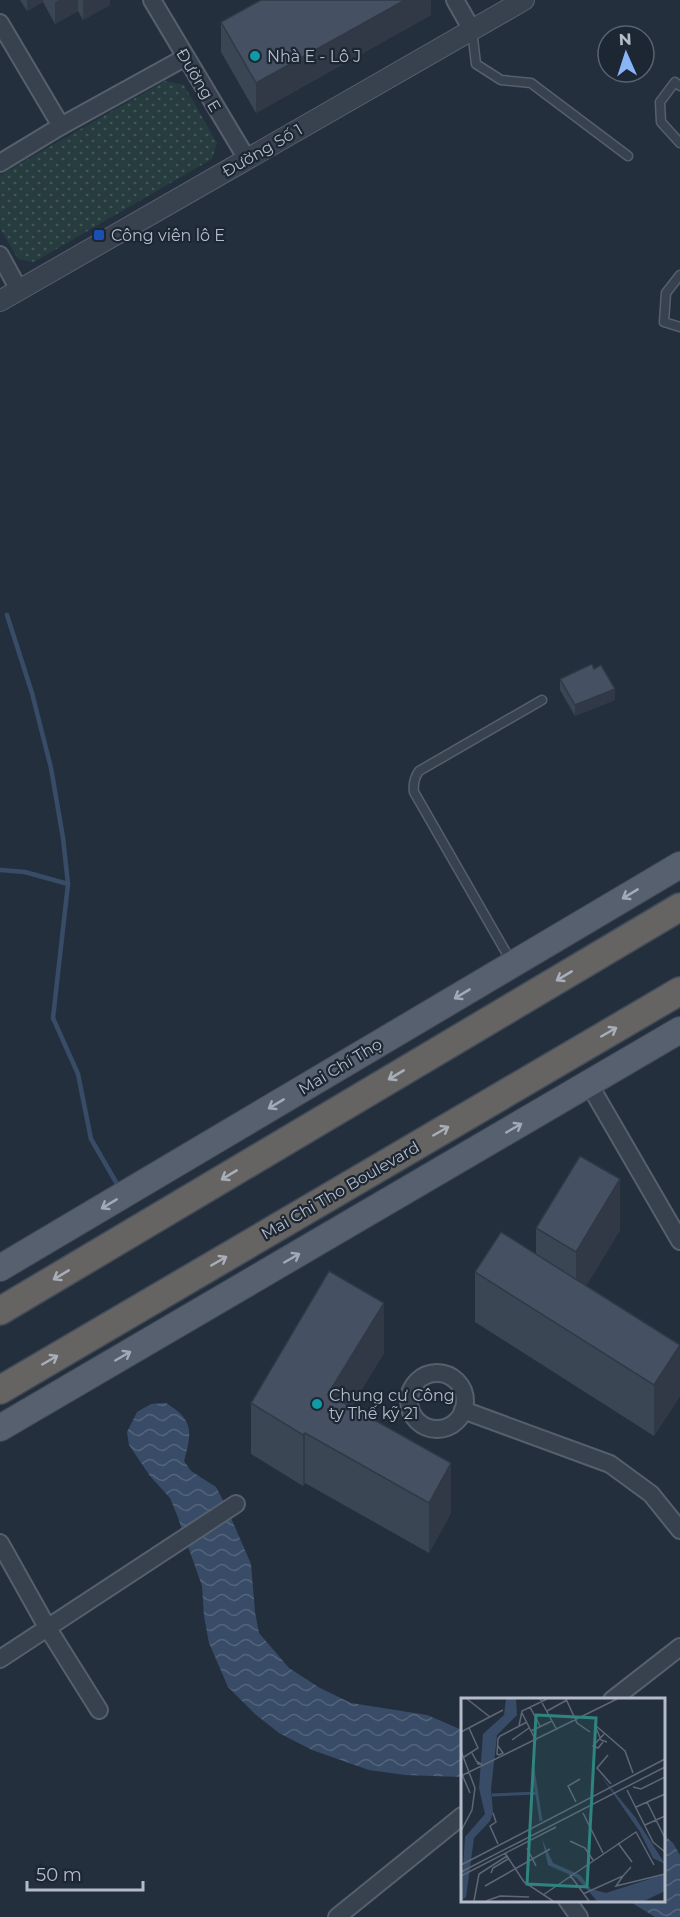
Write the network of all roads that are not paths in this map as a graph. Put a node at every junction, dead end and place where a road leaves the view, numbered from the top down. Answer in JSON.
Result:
{"nodes":[{"id":1,"x":152,"y":0,"type":"edge"},
{"id":2,"x":455,"y":0,"type":"edge"},
{"id":3,"x":525,"y":0,"type":"edge"},
{"id":4,"x":0,"y":23,"type":"edge"},
{"id":5,"x":472,"y":30,"type":"junction"},
{"id":6,"x":186,"y":57,"type":"junction"},
{"id":7,"x":680,"y":86,"type":"edge"},
{"id":8,"x":61,"y":126,"type":"junction"},
{"id":9,"x":680,"y":143,"type":"edge"},
{"id":10,"x":628,"y":156,"type":"dead end"},
{"id":11,"x":247,"y":159,"type":"junction"},
{"id":12,"x":0,"y":163,"type":"edge"},
{"id":13,"x":0,"y":255,"type":"edge"},
{"id":14,"x":680,"y":275,"type":"edge"},
{"id":15,"x":19,"y":290,"type":"junction"},
{"id":16,"x":0,"y":301,"type":"edge"},
{"id":17,"x":680,"y":327,"type":"edge"},
{"id":18,"x":542,"y":700,"type":"dead end"},
{"id":19,"x":680,"y":865,"type":"edge"},
{"id":20,"x":680,"y":907,"type":"edge"},
{"id":21,"x":512,"y":964,"type":"junction"},
{"id":22,"x":680,"y":991,"type":"edge"},
{"id":23,"x":680,"y":1030,"type":"edge"},
{"id":24,"x":589,"y":1084,"type":"junction"},
{"id":25,"x":680,"y":1241,"type":"edge"},
{"id":26,"x":0,"y":1268,"type":"edge"},
{"id":27,"x":0,"y":1311,"type":"edge"},
{"id":28,"x":0,"y":1390,"type":"edge"},
{"id":29,"x":464,"y":1410,"type":"dead end"},
{"id":30,"x":0,"y":1428,"type":"edge"},
{"id":31,"x":236,"y":1504,"type":"dead end"},
{"id":32,"x":680,"y":1530,"type":"edge"},
{"id":33,"x":0,"y":1543,"type":"edge"},
{"id":34,"x":47,"y":1627,"type":"junction"},
{"id":35,"x":680,"y":1647,"type":"edge"},
{"id":36,"x":0,"y":1659,"type":"edge"},
{"id":37,"x":615,"y":1698,"type":"edge"},
{"id":38,"x":99,"y":1710,"type":"dead end"},
{"id":39,"x":461,"y":1817,"type":"edge"},
{"id":40,"x":568,"y":1902,"type":"edge"},
{"id":41,"x":337,"y":1917,"type":"edge"},
{"id":42,"x":579,"y":1917,"type":"edge"}],
"edges":[{"from":1,"to":6,"type":"street","name":"Đường E"},
{"from":2,"to":5,"type":"street"},
{"from":3,"to":5,"type":"street","name":"Đường Số 1"},
{"from":4,"to":8,"type":"street"},
{"from":5,"to":10,"type":"lane"},
{"from":5,"to":11,"type":"street","name":"Đường Số 1"},
{"from":6,"to":8,"type":"street"},
{"from":6,"to":11,"type":"street","name":"Đường E"},
{"from":7,"to":9,"type":"lane"},
{"from":8,"to":12,"type":"street"},
{"from":11,"to":15,"type":"street","name":"Đường Số 1"},
{"from":13,"to":15,"type":"street"},
{"from":14,"to":17,"type":"lane"},
{"from":15,"to":16,"type":"street","name":"Đường Số 1"},
{"from":18,"to":21,"type":"lane"},
{"from":19,"to":21,"type":"main road","name":"Mai Chí Thọ","one_way":true},
{"from":20,"to":27,"type":"highway","one_way":true},
{"from":21,"to":26,"type":"main road","name":"Mai Chí Thọ","one_way":true},
{"from":28,"to":22,"type":"highway","name":"Mai Chi Tho Boulevard","one_way":true},
{"from":23,"to":24,"type":"main road","name":"Mai Chi Tho Boulevard"},
{"from":24,"to":25,"type":"street"},
{"from":30,"to":24,"type":"main road","name":"Mai Chi Tho Boulevard","one_way":true},
{"from":29,"to":32,"type":"street"},
{"from":31,"to":34,"type":"street"},
{"from":33,"to":34,"type":"street"},
{"from":34,"to":36,"type":"street"},
{"from":34,"to":38,"type":"street"},
{"from":35,"to":37,"type":"street"},
{"from":39,"to":41,"type":"street"},
{"from":40,"to":42,"type":"street"}]}
